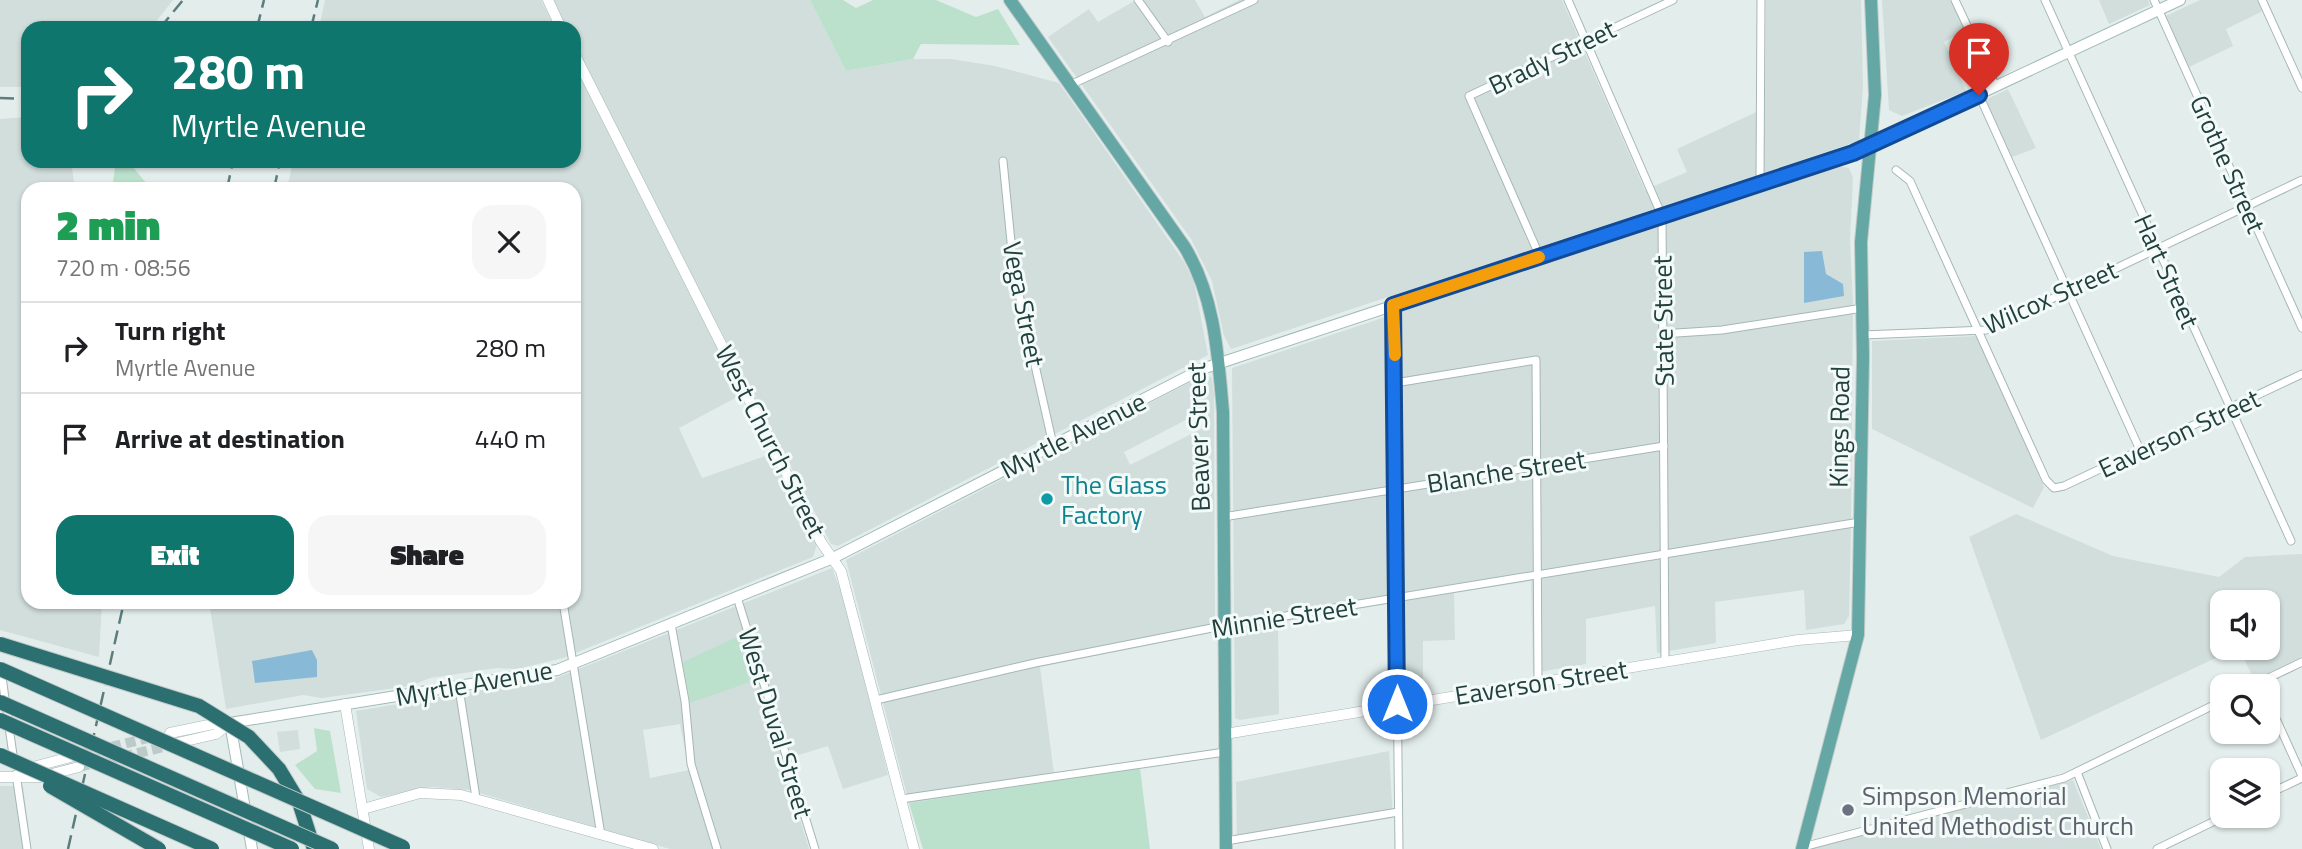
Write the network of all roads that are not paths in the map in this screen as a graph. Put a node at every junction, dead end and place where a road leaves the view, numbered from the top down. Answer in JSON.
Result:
{"nodes":[{"id":1,"x":548,"y":0,"type":"edge"},
{"id":2,"x":1010,"y":0,"type":"edge"},
{"id":3,"x":1138,"y":0,"type":"edge"},
{"id":4,"x":1254,"y":0,"type":"edge"},
{"id":5,"x":1568,"y":0,"type":"edge"},
{"id":6,"x":1673,"y":0,"type":"edge"},
{"id":7,"x":1761,"y":0,"type":"edge"},
{"id":8,"x":1871,"y":0,"type":"edge"},
{"id":9,"x":1955,"y":0,"type":"edge"},
{"id":10,"x":2045,"y":0,"type":"edge"},
{"id":11,"x":2180,"y":0,"type":"edge"},
{"id":12,"x":2262,"y":0,"type":"edge"},
{"id":13,"x":2156,"y":5,"type":"edge"},
{"id":14,"x":558,"y":21,"type":"edge"},
{"id":15,"x":1585,"y":40,"type":"junction"},
{"id":16,"x":1168,"y":42,"type":"junction"},
{"id":17,"x":2069,"y":53,"type":"junction"},
{"id":18,"x":581,"y":67,"type":"edge"},
{"id":19,"x":1070,"y":85,"type":"junction"},
{"id":20,"x":1996,"y":87,"type":"junction"},
{"id":21,"x":2302,"y":88,"type":"edge"},
{"id":22,"x":1979,"y":95,"type":"junction"},
{"id":23,"x":1872,"y":146,"type":"junction"},
{"id":24,"x":1003,"y":161,"type":"dead end"},
{"id":25,"x":1896,"y":170,"type":"dead end"},
{"id":26,"x":2302,"y":180,"type":"edge"},
{"id":27,"x":1760,"y":183,"type":"junction"},
{"id":28,"x":2247,"y":206,"type":"junction"},
{"id":29,"x":1662,"y":216,"type":"junction"},
{"id":30,"x":2157,"y":249,"type":"junction"},
{"id":31,"x":1540,"y":257,"type":"junction"},
{"id":32,"x":2068,"y":290,"type":"junction"},
{"id":33,"x":1393,"y":305,"type":"junction"},
{"id":34,"x":1863,"y":307,"type":"junction"},
{"id":35,"x":2302,"y":328,"type":"edge"},
{"id":36,"x":1978,"y":331,"type":"junction"},
{"id":37,"x":1662,"y":334,"type":"junction"},
{"id":38,"x":1863,"y":335,"type":"junction"},
{"id":39,"x":1220,"y":363,"type":"junction"},
{"id":40,"x":2302,"y":374,"type":"edge"},
{"id":41,"x":1395,"y":383,"type":"junction"},
{"id":42,"x":2230,"y":408,"type":"junction"},
{"id":43,"x":1053,"y":445,"type":"junction"},
{"id":44,"x":1664,"y":446,"type":"junction"},
{"id":45,"x":2140,"y":450,"type":"junction"},
{"id":46,"x":1536,"y":467,"type":"junction"},
{"id":47,"x":1396,"y":489,"type":"junction"},
{"id":48,"x":1223,"y":517,"type":"junction"},
{"id":49,"x":1860,"y":522,"type":"junction"},
{"id":50,"x":2291,"y":541,"type":"dead end"},
{"id":51,"x":1664,"y":555,"type":"junction"},
{"id":52,"x":833,"y":558,"type":"junction"},
{"id":53,"x":1536,"y":575,"type":"junction"},
{"id":54,"x":737,"y":597,"type":"junction"},
{"id":55,"x":1396,"y":598,"type":"junction"},
{"id":56,"x":564,"y":609,"type":"edge"},
{"id":57,"x":671,"y":624,"type":"junction"},
{"id":58,"x":1224,"y":626,"type":"junction"},
{"id":59,"x":1858,"y":635,"type":"junction"},
{"id":60,"x":0,"y":644,"type":"edge"},
{"id":61,"x":1665,"y":662,"type":"junction"},
{"id":62,"x":2302,"y":662,"type":"edge"},
{"id":63,"x":573,"y":664,"type":"junction"},
{"id":64,"x":0,"y":668,"type":"edge"},
{"id":65,"x":2279,"y":674,"type":"edge"},
{"id":66,"x":1538,"y":682,"type":"junction"},
{"id":67,"x":459,"y":688,"type":"junction"},
{"id":68,"x":876,"y":700,"type":"junction"},
{"id":69,"x":0,"y":702,"type":"edge"},
{"id":70,"x":345,"y":704,"type":"junction"},
{"id":71,"x":1397,"y":704,"type":"junction"},
{"id":72,"x":2210,"y":707,"type":"edge"},
{"id":73,"x":0,"y":720,"type":"edge"},
{"id":74,"x":230,"y":723,"type":"junction"},
{"id":75,"x":2280,"y":728,"type":"edge"},
{"id":76,"x":170,"y":733,"type":"tunnel mouth"},
{"id":77,"x":1225,"y":734,"type":"junction"},
{"id":78,"x":168,"y":746,"type":"tunnel mouth"},
{"id":79,"x":1225,"y":752,"type":"junction"},
{"id":80,"x":82,"y":754,"type":"tunnel mouth"},
{"id":81,"x":0,"y":756,"type":"edge"},
{"id":82,"x":79,"y":768,"type":"tunnel mouth"},
{"id":83,"x":2077,"y":772,"type":"junction"},
{"id":84,"x":16,"y":775,"type":"junction"},
{"id":85,"x":0,"y":777,"type":"edge"},
{"id":86,"x":2302,"y":777,"type":"edge"},
{"id":87,"x":2280,"y":788,"type":"edge"},
{"id":88,"x":476,"y":798,"type":"junction"},
{"id":89,"x":901,"y":799,"type":"junction"},
{"id":90,"x":363,"y":809,"type":"junction"},
{"id":91,"x":1398,"y":812,"type":"junction"},
{"id":92,"x":2210,"y":823,"type":"edge"},
{"id":93,"x":601,"y":835,"type":"junction"},
{"id":94,"x":1226,"y":845,"type":"edge"},
{"id":95,"x":406,"y":848,"type":"edge"},
{"id":96,"x":1803,"y":848,"type":"edge"},
{"id":97,"x":27,"y":849,"type":"edge"},
{"id":98,"x":159,"y":849,"type":"edge"},
{"id":99,"x":212,"y":849,"type":"edge"},
{"id":100,"x":252,"y":849,"type":"edge"},
{"id":101,"x":292,"y":849,"type":"edge"},
{"id":102,"x":314,"y":849,"type":"edge"},
{"id":103,"x":332,"y":849,"type":"edge"},
{"id":104,"x":369,"y":849,"type":"edge"},
{"id":105,"x":653,"y":849,"type":"edge"},
{"id":106,"x":717,"y":849,"type":"edge"},
{"id":107,"x":815,"y":849,"type":"edge"},
{"id":108,"x":914,"y":849,"type":"edge"},
{"id":109,"x":1399,"y":849,"type":"edge"},
{"id":110,"x":2107,"y":849,"type":"edge"},
{"id":111,"x":2157,"y":849,"type":"edge"}],
"edges":[{"from":1,"to":14,"type":"street"},
{"from":2,"to":19,"type":"main road","name":"Beaver Street"},
{"from":3,"to":16,"type":"street"},
{"from":4,"to":16,"type":"street"},
{"from":5,"to":15,"type":"street","name":"State Street"},
{"from":6,"to":15,"type":"street","name":"Brady Street"},
{"from":7,"to":27,"type":"street"},
{"from":8,"to":23,"type":"main road","name":"Kings Road"},
{"from":9,"to":20,"type":"street"},
{"from":10,"to":17,"type":"street","name":"Hart Street"},
{"from":11,"to":13,"type":"main road","name":"Myrtle Avenue"},
{"from":12,"to":21,"type":"street"},
{"from":13,"to":17,"type":"main road","name":"Myrtle Avenue"},
{"from":13,"to":28,"type":"street","name":"Grothe Street"},
{"from":15,"to":29,"type":"street","name":"State Street"},
{"from":15,"to":31,"type":"street","name":"Brady Street"},
{"from":16,"to":19,"type":"street"},
{"from":17,"to":20,"type":"main road","name":"Myrtle Avenue"},
{"from":17,"to":30,"type":"street","name":"Hart Street"},
{"from":18,"to":52,"type":"street","name":"West Church Street"},
{"from":19,"to":39,"type":"main road","name":"Beaver Street"},
{"from":20,"to":22,"type":"main road","name":"Myrtle Avenue"},
{"from":22,"to":23,"type":"main road","name":"Myrtle Avenue"},
{"from":22,"to":32,"type":"street"},
{"from":23,"to":27,"type":"main road","name":"Myrtle Avenue"},
{"from":23,"to":34,"type":"main road","name":"Kings Road"},
{"from":24,"to":43,"type":"street","name":"Vega Street"},
{"from":25,"to":36,"type":"street"},
{"from":26,"to":28,"type":"street","name":"Wilcox Street"},
{"from":27,"to":29,"type":"main road","name":"Myrtle Avenue"},
{"from":28,"to":30,"type":"street","name":"Wilcox Street"},
{"from":28,"to":35,"type":"street","name":"Grothe Street"},
{"from":29,"to":31,"type":"main road","name":"Myrtle Avenue"},
{"from":29,"to":37,"type":"street","name":"State Street"},
{"from":30,"to":32,"type":"street","name":"Wilcox Street"},
{"from":30,"to":42,"type":"street","name":"Hart Street"},
{"from":31,"to":33,"type":"main road","name":"Myrtle Avenue"},
{"from":32,"to":36,"type":"street","name":"Wilcox Street"},
{"from":32,"to":45,"type":"street"},
{"from":33,"to":39,"type":"main road","name":"Myrtle Avenue"},
{"from":33,"to":41,"type":"street"},
{"from":34,"to":37,"type":"street"},
{"from":34,"to":38,"type":"main road","name":"Kings Road"},
{"from":36,"to":38,"type":"street","name":"Wilcox Street"},
{"from":36,"to":45,"type":"street","name":"Eaverson Street"},
{"from":37,"to":44,"type":"street","name":"State Street"},
{"from":38,"to":49,"type":"main road","name":"Kings Road"},
{"from":39,"to":43,"type":"main road","name":"Myrtle Avenue"},
{"from":39,"to":48,"type":"main road","name":"Beaver Street"},
{"from":40,"to":42,"type":"street","name":"Eaverson Street"},
{"from":41,"to":46,"type":"street"},
{"from":41,"to":47,"type":"street"},
{"from":42,"to":45,"type":"street","name":"Eaverson Street"},
{"from":42,"to":50,"type":"street","name":"Hart Street"},
{"from":43,"to":52,"type":"main road","name":"Myrtle Avenue"},
{"from":44,"to":46,"type":"street","name":"Blanche Street"},
{"from":44,"to":51,"type":"street","name":"State Street"},
{"from":46,"to":47,"type":"street","name":"Blanche Street"},
{"from":46,"to":53,"type":"street"},
{"from":47,"to":48,"type":"street","name":"Blanche Street"},
{"from":47,"to":55,"type":"street"},
{"from":48,"to":58,"type":"main road","name":"Beaver Street"},
{"from":49,"to":51,"type":"street","name":"Minnie Street"},
{"from":49,"to":59,"type":"main road","name":"Kings Road"},
{"from":51,"to":53,"type":"street","name":"Minnie Street"},
{"from":51,"to":61,"type":"street","name":"State Street"},
{"from":52,"to":54,"type":"main road","name":"Myrtle Avenue"},
{"from":52,"to":68,"type":"street","name":"West Church Street"},
{"from":53,"to":55,"type":"street","name":"Minnie Street"},
{"from":53,"to":66,"type":"street"},
{"from":54,"to":57,"type":"main road","name":"Myrtle Avenue"},
{"from":54,"to":107,"type":"street","name":"West Duval Street"},
{"from":55,"to":58,"type":"street","name":"Minnie Street"},
{"from":55,"to":71,"type":"street"},
{"from":56,"to":63,"type":"street"},
{"from":57,"to":63,"type":"main road","name":"Myrtle Avenue"},
{"from":57,"to":106,"type":"street"},
{"from":58,"to":68,"type":"street","name":"Minnie Street"},
{"from":58,"to":77,"type":"main road","name":"Beaver Street"},
{"from":59,"to":61,"type":"street","name":"Eaverson Street"},
{"from":59,"to":96,"type":"main road","name":"Kings Road"},
{"from":60,"to":102,"type":"highway","bridge":true},
{"from":61,"to":66,"type":"street","name":"Eaverson Street"},
{"from":62,"to":65,"type":"street"},
{"from":63,"to":67,"type":"main road","name":"Myrtle Avenue"},
{"from":63,"to":93,"type":"street"},
{"from":64,"to":84,"type":"street"},
{"from":64,"to":95,"type":"highway","bridge":true},
{"from":66,"to":71,"type":"street","name":"Eaverson Street"},
{"from":67,"to":70,"type":"main road","name":"Myrtle Avenue"},
{"from":67,"to":88,"type":"street"},
{"from":68,"to":89,"type":"street","name":"West Church Street"},
{"from":69,"to":103,"type":"highway","bridge":true},
{"from":70,"to":74,"type":"main road","name":"Myrtle Avenue"},
{"from":70,"to":90,"type":"street"},
{"from":71,"to":77,"type":"street","name":"Eaverson Street"},
{"from":71,"to":91,"type":"street"},
{"from":72,"to":83,"type":"street"},
{"from":73,"to":101,"type":"highway","bridge":true},
{"from":74,"to":76,"type":"street","name":"Myrtle Avenue"},
{"from":74,"to":78,"type":"street","name":"Myrtle Avenue"},
{"from":74,"to":100,"type":"main road"},
{"from":75,"to":86,"type":"street"},
{"from":77,"to":79,"type":"main road","name":"Beaver Street"},
{"from":79,"to":89,"type":"street"},
{"from":79,"to":94,"type":"main road","name":"Beaver Street"},
{"from":80,"to":84,"type":"street"},
{"from":81,"to":98,"type":"highway","bridge":true},
{"from":81,"to":99,"type":"highway","bridge":true},
{"from":82,"to":84,"type":"street"},
{"from":83,"to":96,"type":"street"},
{"from":83,"to":110,"type":"street"},
{"from":84,"to":85,"type":"street"},
{"from":84,"to":97,"type":"street"},
{"from":86,"to":87,"type":"street"},
{"from":88,"to":90,"type":"street"},
{"from":88,"to":93,"type":"street"},
{"from":89,"to":108,"type":"street","name":"West Church Street"},
{"from":90,"to":104,"type":"street"},
{"from":91,"to":94,"type":"street"},
{"from":91,"to":109,"type":"street"},
{"from":92,"to":111,"type":"street"},
{"from":93,"to":105,"type":"street"}]}
